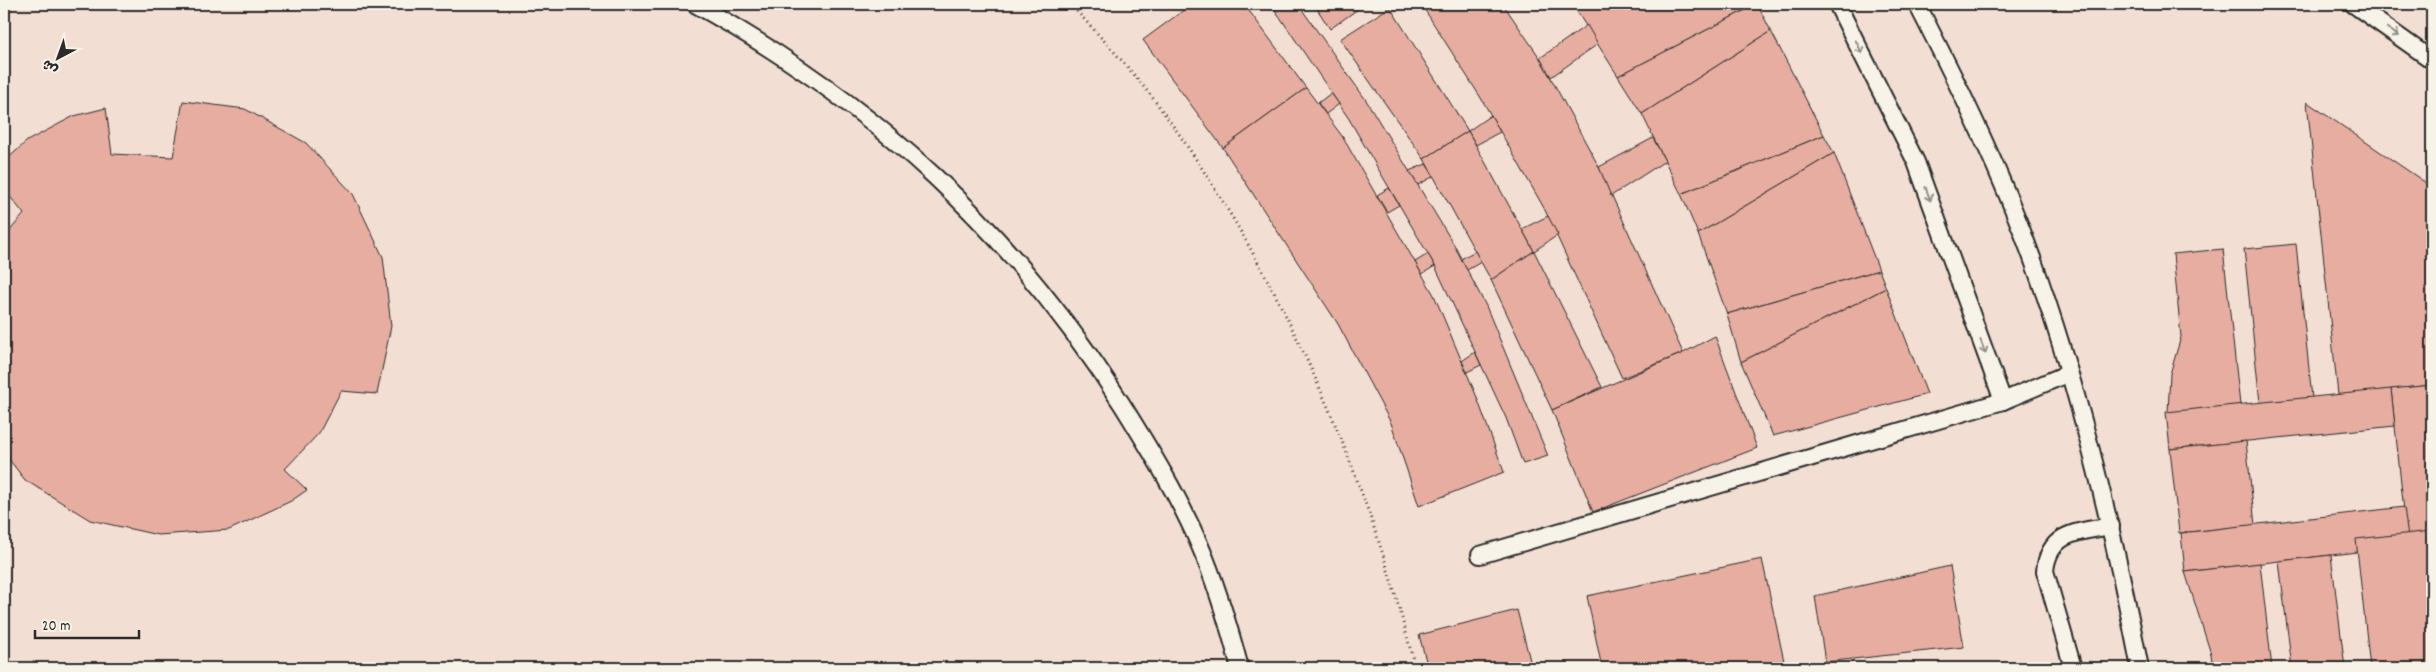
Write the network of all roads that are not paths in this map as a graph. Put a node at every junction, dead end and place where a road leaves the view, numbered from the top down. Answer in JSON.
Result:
{"nodes":[{"id":1,"x":694,"y":4,"type":"edge"},
{"id":2,"x":1837,"y":4,"type":"edge"},
{"id":3,"x":1917,"y":4,"type":"edge"},
{"id":4,"x":2354,"y":4,"type":"edge"},
{"id":5,"x":2432,"y":60,"type":"edge"},
{"id":6,"x":2069,"y":373,"type":"junction"},
{"id":7,"x":2003,"y":401,"type":"junction"},
{"id":8,"x":2111,"y":526,"type":"junction"},
{"id":9,"x":1480,"y":555,"type":"dead end"},
{"id":10,"x":1240,"y":668,"type":"edge"},
{"id":11,"x":2073,"y":668,"type":"edge"},
{"id":12,"x":2140,"y":668,"type":"edge"}],
"edges":[{"from":1,"to":10,"type":"lane"},
{"from":2,"to":7,"type":"lane","one_way":true},
{"from":3,"to":6,"type":"lane"},
{"from":4,"to":5,"type":"lane","one_way":true},
{"from":6,"to":7,"type":"lane"},
{"from":6,"to":8,"type":"lane"},
{"from":7,"to":9,"type":"lane"},
{"from":8,"to":11,"type":"lane"},
{"from":8,"to":12,"type":"lane"}]}
